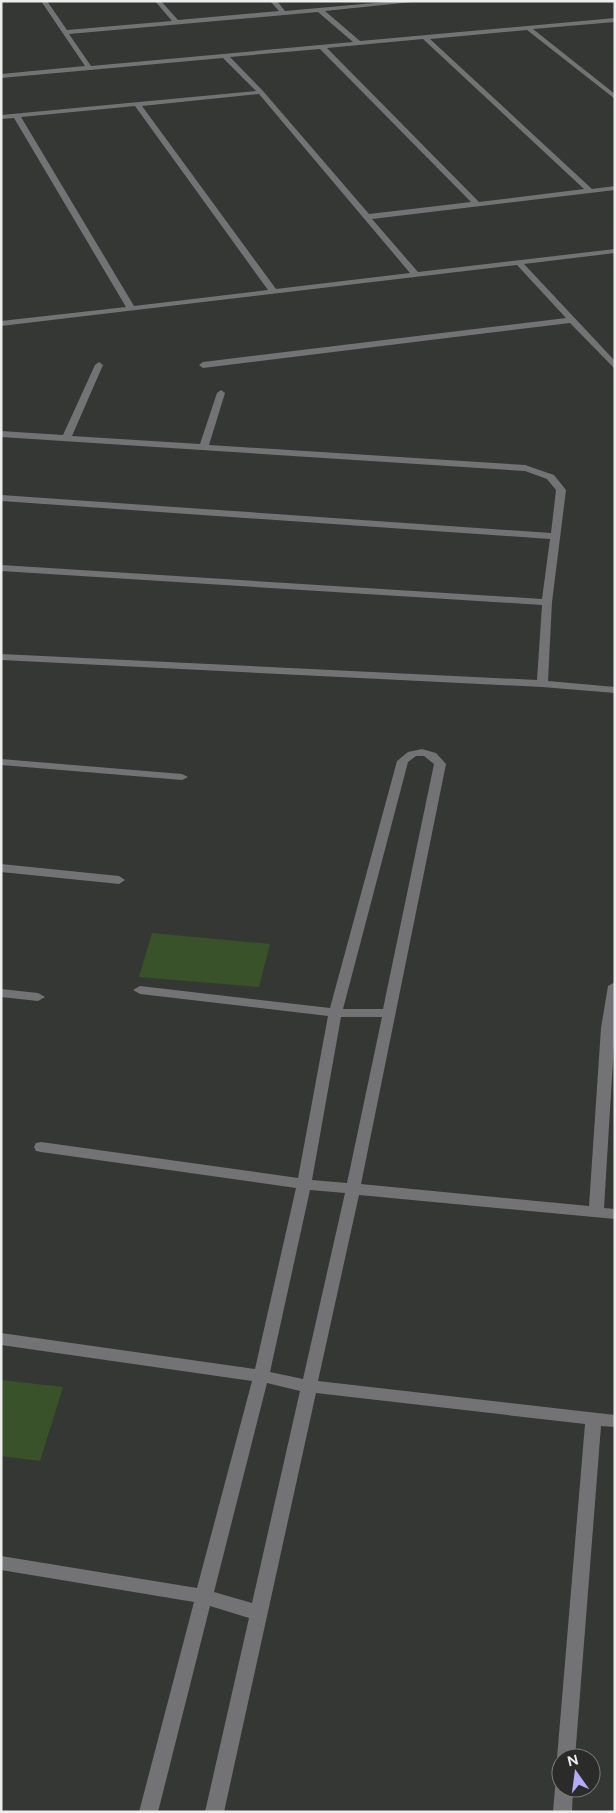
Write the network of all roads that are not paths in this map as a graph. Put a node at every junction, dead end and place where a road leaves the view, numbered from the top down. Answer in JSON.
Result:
{"nodes":[{"id":1,"x":44,"y":1,"type":"edge"},
{"id":2,"x":158,"y":1,"type":"edge"},
{"id":3,"x":272,"y":1,"type":"edge"},
{"id":4,"x":419,"y":1,"type":"edge"},
{"id":5,"x":387,"y":3,"type":"edge"},
{"id":6,"x":320,"y":10,"type":"junction"},
{"id":7,"x":284,"y":13,"type":"junction"},
{"id":8,"x":615,"y":20,"type":"edge"},
{"id":9,"x":176,"y":22,"type":"junction"},
{"id":10,"x":528,"y":28,"type":"junction"},
{"id":11,"x":65,"y":32,"type":"junction"},
{"id":12,"x":423,"y":36,"type":"junction"},
{"id":13,"x":358,"y":43,"type":"junction"},
{"id":14,"x":321,"y":46,"type":"junction"},
{"id":15,"x":225,"y":56,"type":"junction"},
{"id":16,"x":89,"y":68,"type":"junction"},
{"id":17,"x":1,"y":76,"type":"edge"},
{"id":18,"x":261,"y":92,"type":"junction"},
{"id":19,"x":615,"y":98,"type":"edge"},
{"id":20,"x":137,"y":104,"type":"junction"},
{"id":21,"x":16,"y":115,"type":"junction"},
{"id":22,"x":1,"y":117,"type":"edge"},
{"id":23,"x":615,"y":188,"type":"edge"},
{"id":24,"x":590,"y":191,"type":"junction"},
{"id":25,"x":478,"y":204,"type":"junction"},
{"id":26,"x":366,"y":217,"type":"junction"},
{"id":27,"x":615,"y":251,"type":"edge"},
{"id":28,"x":519,"y":263,"type":"junction"},
{"id":29,"x":416,"y":275,"type":"junction"},
{"id":30,"x":274,"y":292,"type":"junction"},
{"id":31,"x":132,"y":309,"type":"junction"},
{"id":32,"x":572,"y":320,"type":"junction"},
{"id":33,"x":1,"y":324,"type":"edge"},
{"id":34,"x":100,"y":365,"type":"dead end"},
{"id":35,"x":202,"y":365,"type":"dead end"},
{"id":36,"x":615,"y":366,"type":"edge"},
{"id":37,"x":221,"y":393,"type":"dead end"},
{"id":38,"x":1,"y":434,"type":"edge"},
{"id":39,"x":66,"y":438,"type":"junction"},
{"id":40,"x":204,"y":447,"type":"junction"},
{"id":41,"x":1,"y":498,"type":"edge"},
{"id":42,"x":556,"y":536,"type":"junction"},
{"id":43,"x":1,"y":568,"type":"edge"},
{"id":44,"x":547,"y":602,"type":"junction"},
{"id":45,"x":1,"y":657,"type":"edge"},
{"id":46,"x":542,"y":684,"type":"junction"},
{"id":47,"x":615,"y":690,"type":"edge"},
{"id":48,"x":1,"y":762,"type":"edge"},
{"id":49,"x":182,"y":777,"type":"dead end"},
{"id":50,"x":1,"y":868,"type":"edge"},
{"id":51,"x":119,"y":880,"type":"dead end"},
{"id":52,"x":615,"y":986,"type":"edge"},
{"id":53,"x":140,"y":990,"type":"dead end"},
{"id":54,"x":1,"y":993,"type":"edge"},
{"id":55,"x":38,"y":997,"type":"dead end"},
{"id":56,"x":390,"y":1013,"type":"junction"},
{"id":57,"x":336,"y":1014,"type":"junction"},
{"id":58,"x":40,"y":1148,"type":"dead end"},
{"id":59,"x":304,"y":1184,"type":"junction"},
{"id":60,"x":353,"y":1190,"type":"junction"},
{"id":61,"x":596,"y":1212,"type":"junction"},
{"id":62,"x":615,"y":1214,"type":"edge"},
{"id":63,"x":1,"y":1339,"type":"edge"},
{"id":64,"x":261,"y":1376,"type":"junction"},
{"id":65,"x":308,"y":1386,"type":"junction"},
{"id":66,"x":594,"y":1418,"type":"junction"},
{"id":67,"x":615,"y":1421,"type":"edge"},
{"id":68,"x":1,"y":1563,"type":"edge"},
{"id":69,"x":203,"y":1596,"type":"junction"},
{"id":70,"x":258,"y":1613,"type":"junction"},
{"id":71,"x":567,"y":1748,"type":"edge"},
{"id":72,"x":563,"y":1798,"type":"edge"},
{"id":73,"x":148,"y":1812,"type":"edge"},
{"id":74,"x":214,"y":1812,"type":"edge"},
{"id":75,"x":562,"y":1812,"type":"edge"}],
"edges":[{"from":1,"to":11,"type":"street"},
{"from":2,"to":9,"type":"street"},
{"from":3,"to":7,"type":"street"},
{"from":4,"to":5,"type":"street"},
{"from":5,"to":6,"type":"street"},
{"from":6,"to":7,"type":"street"},
{"from":6,"to":13,"type":"street"},
{"from":7,"to":9,"type":"street"},
{"from":8,"to":10,"type":"street"},
{"from":9,"to":11,"type":"street"},
{"from":10,"to":12,"type":"street"},
{"from":10,"to":19,"type":"street"},
{"from":11,"to":16,"type":"street"},
{"from":12,"to":13,"type":"street"},
{"from":12,"to":24,"type":"street"},
{"from":13,"to":14,"type":"street"},
{"from":14,"to":15,"type":"street"},
{"from":14,"to":25,"type":"street"},
{"from":15,"to":16,"type":"street"},
{"from":15,"to":18,"type":"street"},
{"from":16,"to":17,"type":"street"},
{"from":18,"to":20,"type":"street"},
{"from":18,"to":26,"type":"street"},
{"from":20,"to":21,"type":"street"},
{"from":20,"to":30,"type":"street"},
{"from":21,"to":22,"type":"street"},
{"from":21,"to":31,"type":"street"},
{"from":23,"to":24,"type":"street"},
{"from":24,"to":25,"type":"street"},
{"from":25,"to":26,"type":"street"},
{"from":26,"to":29,"type":"street"},
{"from":27,"to":28,"type":"street"},
{"from":28,"to":29,"type":"street"},
{"from":28,"to":32,"type":"street"},
{"from":29,"to":30,"type":"street"},
{"from":30,"to":31,"type":"street"},
{"from":31,"to":33,"type":"street"},
{"from":32,"to":35,"type":"street"},
{"from":32,"to":36,"type":"street"},
{"from":34,"to":39,"type":"street"},
{"from":37,"to":40,"type":"street"},
{"from":38,"to":39,"type":"street"},
{"from":39,"to":40,"type":"street"},
{"from":40,"to":42,"type":"street"},
{"from":41,"to":42,"type":"street"},
{"from":42,"to":44,"type":"street"},
{"from":43,"to":44,"type":"street"},
{"from":44,"to":46,"type":"street"},
{"from":45,"to":46,"type":"street"},
{"from":46,"to":47,"type":"street"},
{"from":48,"to":49,"type":"street"},
{"from":50,"to":51,"type":"street"},
{"from":52,"to":61,"type":"street"},
{"from":53,"to":57,"type":"street"},
{"from":54,"to":55,"type":"street"},
{"from":56,"to":57,"type":"street"},
{"from":56,"to":57,"type":"street"},
{"from":56,"to":60,"type":"street"},
{"from":57,"to":59,"type":"street"},
{"from":58,"to":59,"type":"street"},
{"from":59,"to":60,"type":"street"},
{"from":59,"to":64,"type":"street"},
{"from":60,"to":61,"type":"street"},
{"from":60,"to":65,"type":"street"},
{"from":61,"to":62,"type":"street"},
{"from":63,"to":64,"type":"street"},
{"from":64,"to":65,"type":"street"},
{"from":64,"to":69,"type":"street"},
{"from":65,"to":66,"type":"street"},
{"from":65,"to":70,"type":"street"},
{"from":66,"to":67,"type":"street"},
{"from":66,"to":71,"type":"street"},
{"from":68,"to":69,"type":"street"},
{"from":69,"to":70,"type":"street"},
{"from":69,"to":73,"type":"street"},
{"from":70,"to":74,"type":"street"},
{"from":72,"to":75,"type":"street"}]}
